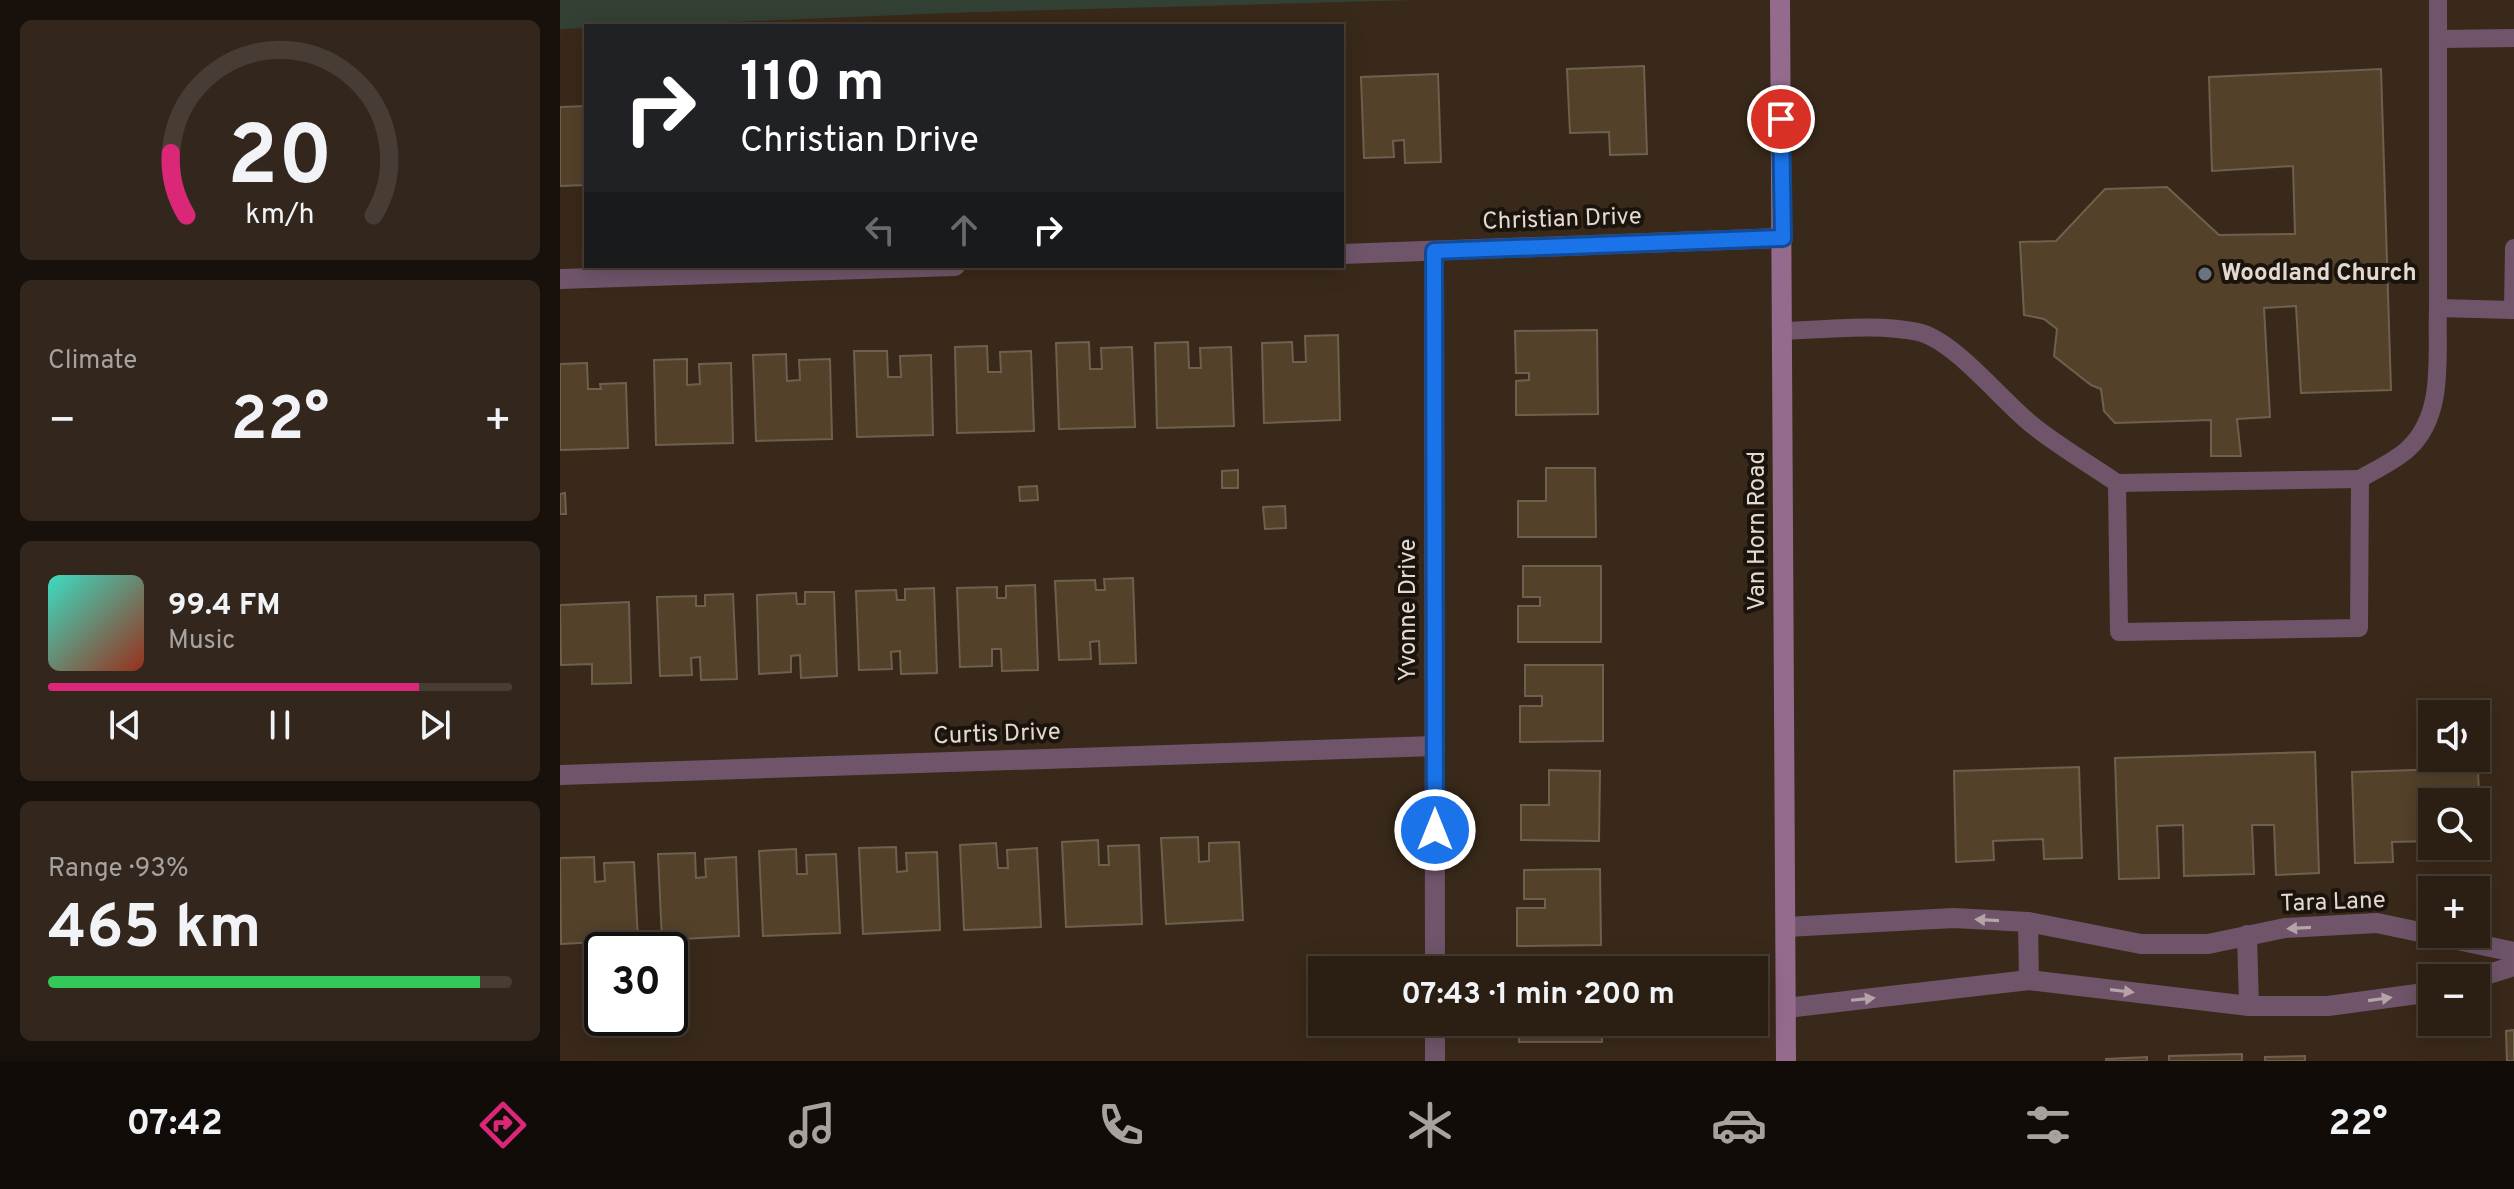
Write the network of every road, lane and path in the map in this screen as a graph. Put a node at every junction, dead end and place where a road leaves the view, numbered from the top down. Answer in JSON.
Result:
{"nodes":[{"id":1,"x":1780,"y":0,"type":"edge"},
{"id":2,"x":2438,"y":0,"type":"edge"},
{"id":3,"x":2514,"y":38,"type":"edge"},
{"id":4,"x":2438,"y":39,"type":"junction"},
{"id":5,"x":1783,"y":238,"type":"junction"},
{"id":6,"x":2514,"y":248,"type":"edge"},
{"id":7,"x":1434,"y":251,"type":"junction"},
{"id":8,"x":1344,"y":254,"type":"edge"},
{"id":9,"x":894,"y":268,"type":"edge"},
{"id":10,"x":560,"y":279,"type":"edge"},
{"id":11,"x":2438,"y":308,"type":"junction"},
{"id":12,"x":2514,"y":310,"type":"edge"},
{"id":13,"x":1783,"y":331,"type":"junction"},
{"id":14,"x":2360,"y":479,"type":"junction"},
{"id":15,"x":2117,"y":483,"type":"junction"},
{"id":16,"x":1435,"y":746,"type":"junction"},
{"id":17,"x":560,"y":775,"type":"edge"},
{"id":18,"x":2028,"y":922,"type":"junction"},
{"id":19,"x":1786,"y":927,"type":"junction"},
{"id":20,"x":2247,"y":935,"type":"junction"},
{"id":21,"x":2514,"y":952,"type":"edge"},
{"id":22,"x":1435,"y":956,"type":"edge"},
{"id":23,"x":2514,"y":966,"type":"edge"},
{"id":24,"x":2490,"y":974,"type":"edge"},
{"id":25,"x":2029,"y":980,"type":"junction"},
{"id":26,"x":2418,"y":994,"type":"edge"},
{"id":27,"x":2249,"y":1006,"type":"junction"},
{"id":28,"x":1786,"y":1008,"type":"junction"},
{"id":29,"x":1435,"y":1036,"type":"edge"},
{"id":30,"x":1435,"y":1061,"type":"edge"},
{"id":31,"x":1786,"y":1061,"type":"edge"}],
"edges":[{"from":1,"to":5,"type":"main road","name":"Van Horn Road"},
{"from":2,"to":4,"type":"lane"},
{"from":3,"to":4,"type":"lane"},
{"from":4,"to":11,"type":"lane"},
{"from":5,"to":7,"type":"street","name":"Christian Drive"},
{"from":5,"to":13,"type":"main road","name":"Van Horn Road"},
{"from":6,"to":12,"type":"lane"},
{"from":7,"to":8,"type":"street","name":"Christian Drive"},
{"from":7,"to":16,"type":"street","name":"Yvonne Drive"},
{"from":9,"to":10,"type":"street"},
{"from":11,"to":12,"type":"lane"},
{"from":11,"to":14,"type":"lane"},
{"from":13,"to":15,"type":"lane"},
{"from":13,"to":19,"type":"main road","name":"Van Horn Road"},
{"from":14,"to":15,"type":"lane"},
{"from":14,"to":15,"type":"lane"},
{"from":16,"to":17,"type":"street","name":"Curtis Drive"},
{"from":16,"to":22,"type":"street","name":"Yvonne Drive"},
{"from":18,"to":19,"type":"street","name":"Tara Lane","one_way":true},
{"from":18,"to":20,"type":"street","name":"Tara Lane"},
{"from":18,"to":25,"type":"street"},
{"from":19,"to":28,"type":"main road","name":"Van Horn Road"},
{"from":21,"to":20,"type":"street","name":"Tara Lane","one_way":true},
{"from":20,"to":27,"type":"street"},
{"from":23,"to":24,"type":"street"},
{"from":25,"to":27,"type":"street","one_way":true},
{"from":28,"to":25,"type":"street","one_way":true},
{"from":27,"to":26,"type":"street","one_way":true},
{"from":28,"to":31,"type":"main road","name":"Van Horn Road"},
{"from":29,"to":30,"type":"street"}]}
